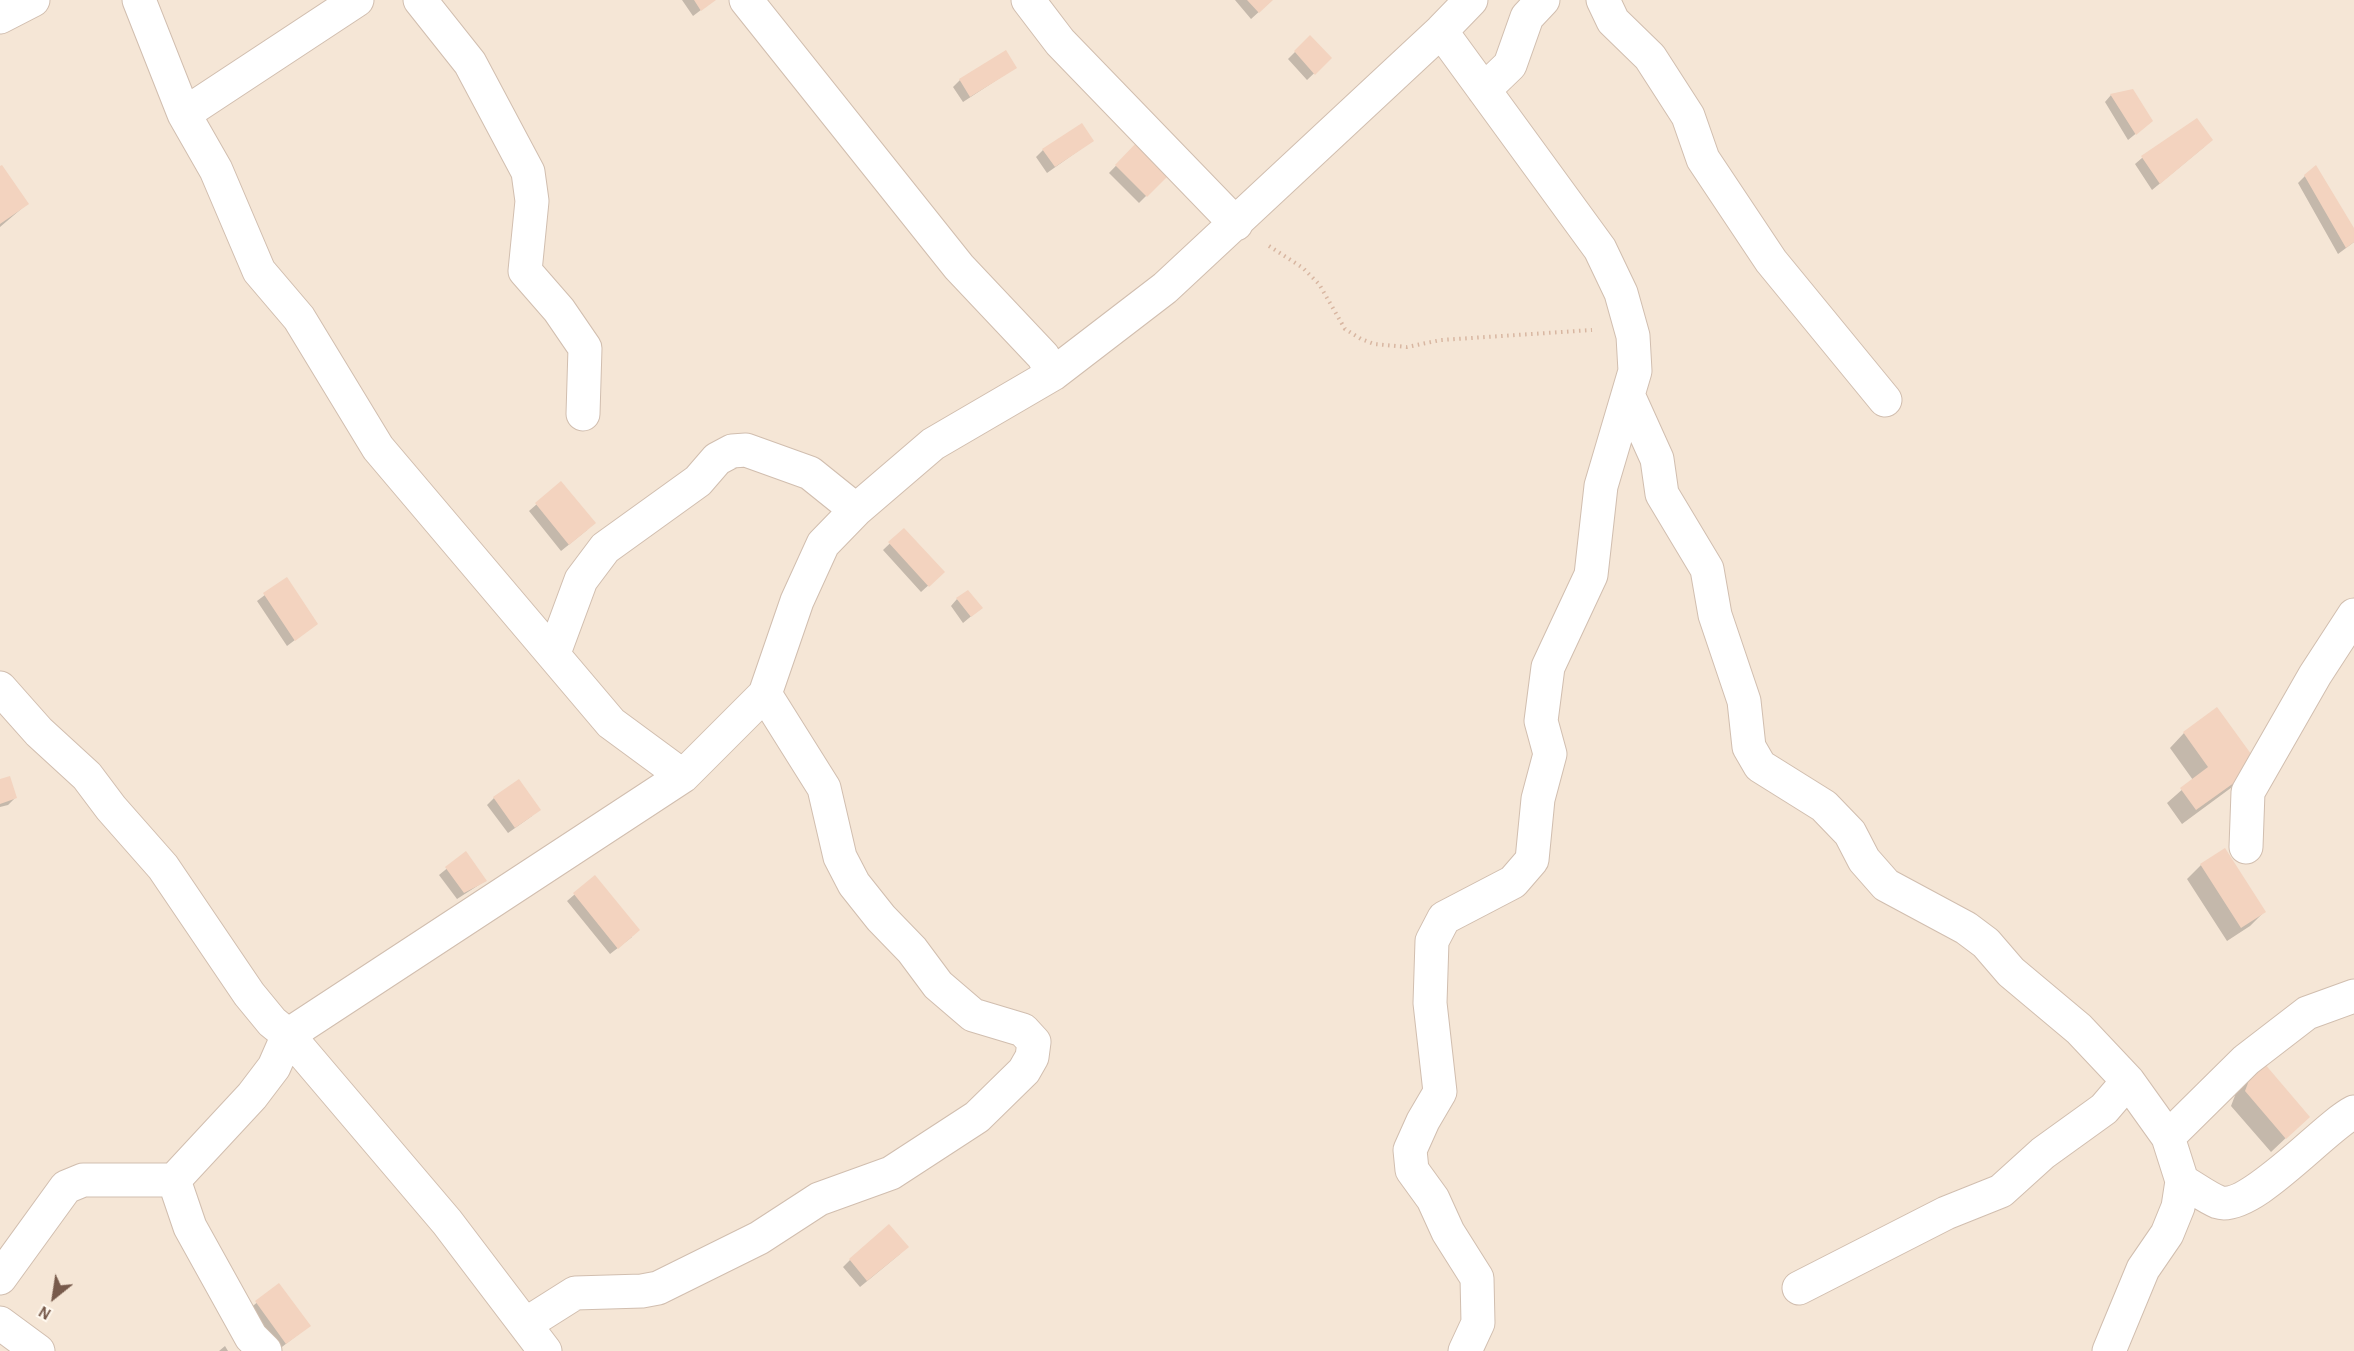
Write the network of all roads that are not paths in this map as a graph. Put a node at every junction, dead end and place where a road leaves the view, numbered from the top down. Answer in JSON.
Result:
{"nodes":[{"id":1,"x":33,"y":0,"type":"edge"},
{"id":2,"x":139,"y":0,"type":"edge"},
{"id":3,"x":357,"y":0,"type":"edge"},
{"id":4,"x":420,"y":0,"type":"edge"},
{"id":5,"x":747,"y":0,"type":"edge"},
{"id":6,"x":1028,"y":0,"type":"edge"},
{"id":7,"x":1471,"y":0,"type":"edge"},
{"id":8,"x":1543,"y":0,"type":"edge"},
{"id":9,"x":1604,"y":0,"type":"edge"},
{"id":10,"x":0,"y":17,"type":"edge"},
{"id":11,"x":1441,"y":31,"type":"junction"},
{"id":12,"x":1484,"y":90,"type":"junction"},
{"id":13,"x":184,"y":114,"type":"junction"},
{"id":14,"x":1236,"y":224,"type":"junction"},
{"id":15,"x":1053,"y":374,"type":"junction"},
{"id":16,"x":1629,"y":396,"type":"junction"},
{"id":17,"x":1885,"y":400,"type":"dead end"},
{"id":18,"x":583,"y":414,"type":"dead end"},
{"id":19,"x":856,"y":510,"type":"junction"},
{"id":20,"x":2354,"y":615,"type":"edge"},
{"id":21,"x":554,"y":653,"type":"junction"},
{"id":22,"x":0,"y":688,"type":"edge"},
{"id":23,"x":765,"y":694,"type":"junction"},
{"id":24,"x":683,"y":776,"type":"junction"},
{"id":25,"x":2246,"y":847,"type":"dead end"},
{"id":26,"x":2354,"y":996,"type":"edge"},
{"id":27,"x":288,"y":1035,"type":"junction"},
{"id":28,"x":2128,"y":1082,"type":"junction"},
{"id":29,"x":2354,"y":1112,"type":"edge"},
{"id":30,"x":2168,"y":1137,"type":"junction"},
{"id":31,"x":174,"y":1180,"type":"junction"},
{"id":32,"x":2182,"y":1181,"type":"junction"},
{"id":33,"x":0,"y":1278,"type":"edge"},
{"id":34,"x":1799,"y":1288,"type":"dead end"},
{"id":35,"x":0,"y":1323,"type":"edge"},
{"id":36,"x":531,"y":1327,"type":"edge"},
{"id":37,"x":38,"y":1351,"type":"edge"},
{"id":38,"x":265,"y":1351,"type":"edge"},
{"id":39,"x":1465,"y":1351,"type":"edge"},
{"id":40,"x":2109,"y":1351,"type":"edge"}],
"edges":[{"from":1,"to":10,"type":"street"},
{"from":2,"to":13,"type":"street"},
{"from":3,"to":13,"type":"street"},
{"from":4,"to":18,"type":"street"},
{"from":5,"to":15,"type":"street"},
{"from":6,"to":14,"type":"street"},
{"from":7,"to":11,"type":"street"},
{"from":8,"to":12,"type":"street"},
{"from":9,"to":17,"type":"street"},
{"from":11,"to":12,"type":"street"},
{"from":11,"to":14,"type":"street"},
{"from":12,"to":16,"type":"street"},
{"from":13,"to":21,"type":"street"},
{"from":14,"to":15,"type":"street"},
{"from":15,"to":19,"type":"street"},
{"from":16,"to":28,"type":"street"},
{"from":16,"to":39,"type":"street"},
{"from":19,"to":21,"type":"street"},
{"from":19,"to":23,"type":"street"},
{"from":20,"to":25,"type":"street"},
{"from":21,"to":24,"type":"street"},
{"from":22,"to":27,"type":"street"},
{"from":23,"to":24,"type":"street"},
{"from":23,"to":36,"type":"street"},
{"from":24,"to":27,"type":"street"},
{"from":26,"to":30,"type":"street"},
{"from":27,"to":31,"type":"street"},
{"from":27,"to":36,"type":"street"},
{"from":28,"to":30,"type":"street"},
{"from":28,"to":34,"type":"street"},
{"from":29,"to":32,"type":"street"},
{"from":30,"to":32,"type":"street"},
{"from":31,"to":33,"type":"street"},
{"from":31,"to":38,"type":"street"},
{"from":32,"to":40,"type":"street"},
{"from":35,"to":37,"type":"street"}]}
